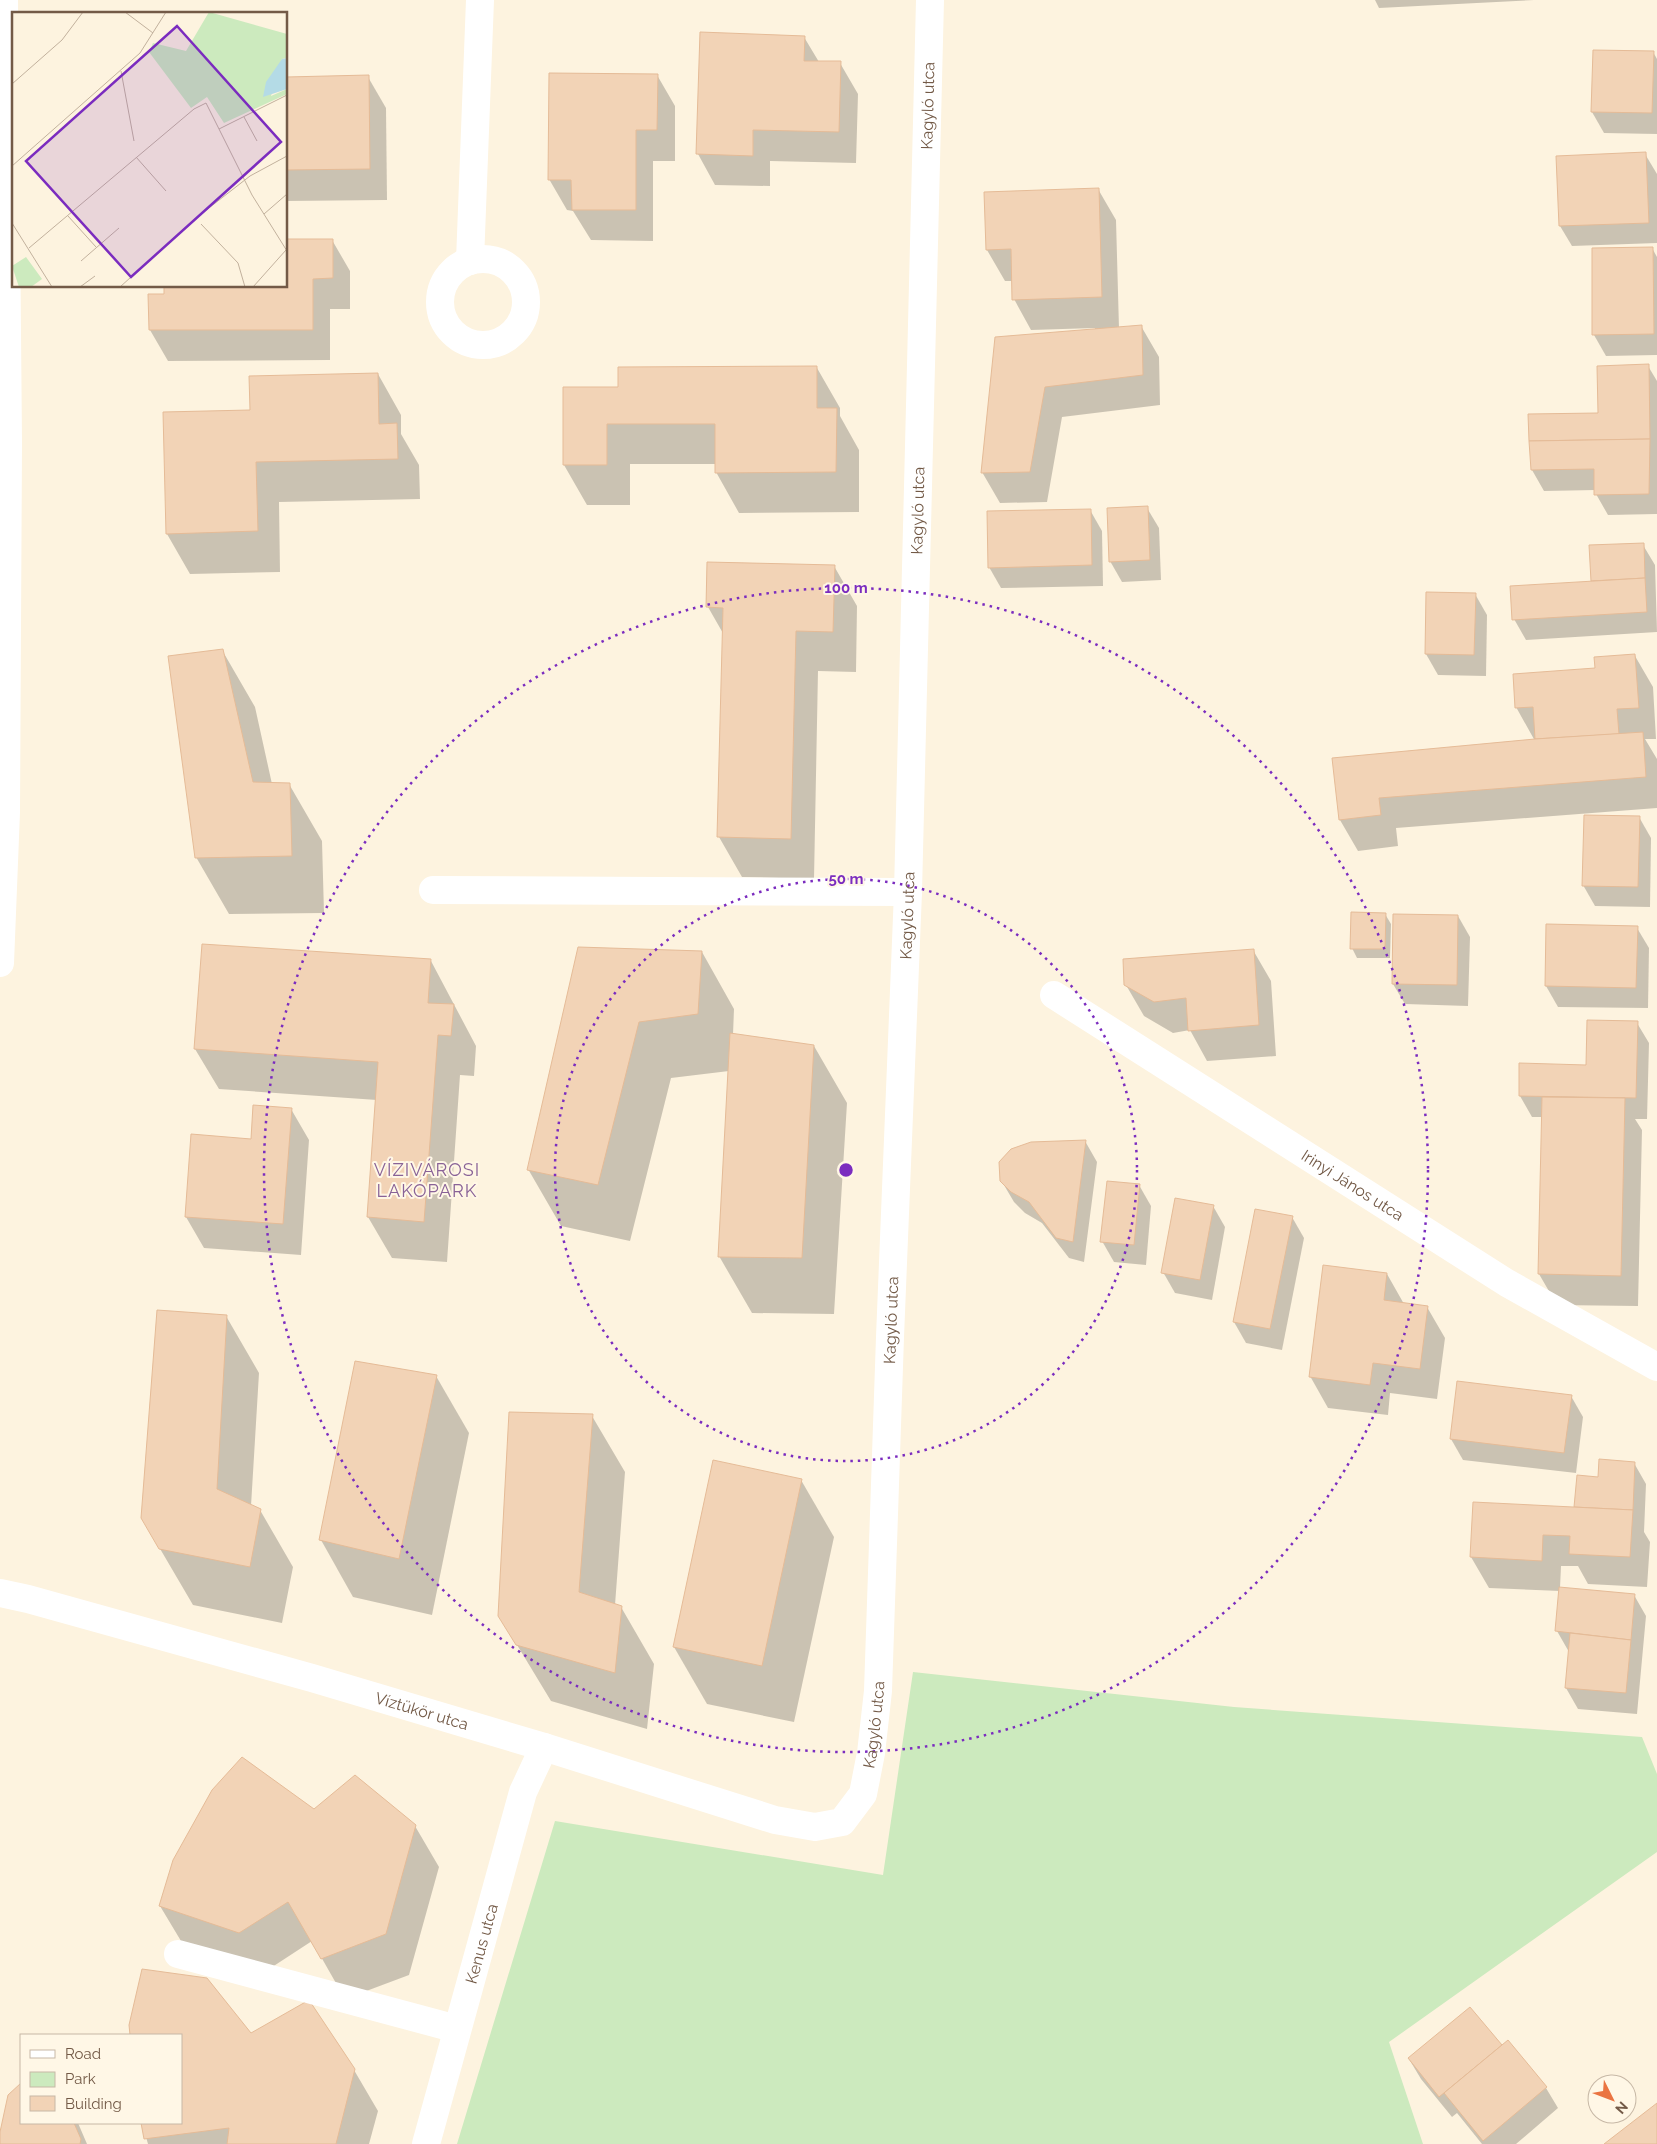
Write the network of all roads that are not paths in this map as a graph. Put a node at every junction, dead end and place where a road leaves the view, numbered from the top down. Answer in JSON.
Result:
{"nodes":[{"id":1,"x":4,"y":0,"type":"edge"},
{"id":2,"x":480,"y":0,"type":"edge"},
{"id":3,"x":930,"y":0,"type":"edge"},
{"id":4,"x":470,"y":261,"type":"dead end"},
{"id":5,"x":433,"y":890,"type":"dead end"},
{"id":6,"x":908,"y":892,"type":"junction"},
{"id":7,"x":0,"y":963,"type":"edge"},
{"id":8,"x":1054,"y":996,"type":"dead end"},
{"id":9,"x":1657,"y":1367,"type":"edge"},
{"id":10,"x":0,"y":1593,"type":"edge"},
{"id":11,"x":544,"y":1748,"type":"junction"},
{"id":12,"x":842,"y":1822,"type":"joint"},
{"id":13,"x":178,"y":1954,"type":"dead end"},
{"id":14,"x":457,"y":2029,"type":"junction"},
{"id":15,"x":426,"y":2144,"type":"edge"}],
"edges":[{"from":1,"to":7,"type":"street"},
{"from":2,"to":4,"type":"street"},
{"from":3,"to":6,"type":"street","name":"Kagyló utca"},
{"from":5,"to":6,"type":"street"},
{"from":6,"to":12,"type":"street","name":"Kagyló utca"},
{"from":8,"to":9,"type":"street","name":"Irinyi János utca"},
{"from":10,"to":11,"type":"street","name":"Víztükör utca"},
{"from":11,"to":12,"type":"street","name":"Víztükör utca"},
{"from":11,"to":14,"type":"street","name":"Kenus utca"},
{"from":13,"to":14,"type":"street"},
{"from":14,"to":15,"type":"street","name":"Kenus utca"}]}
